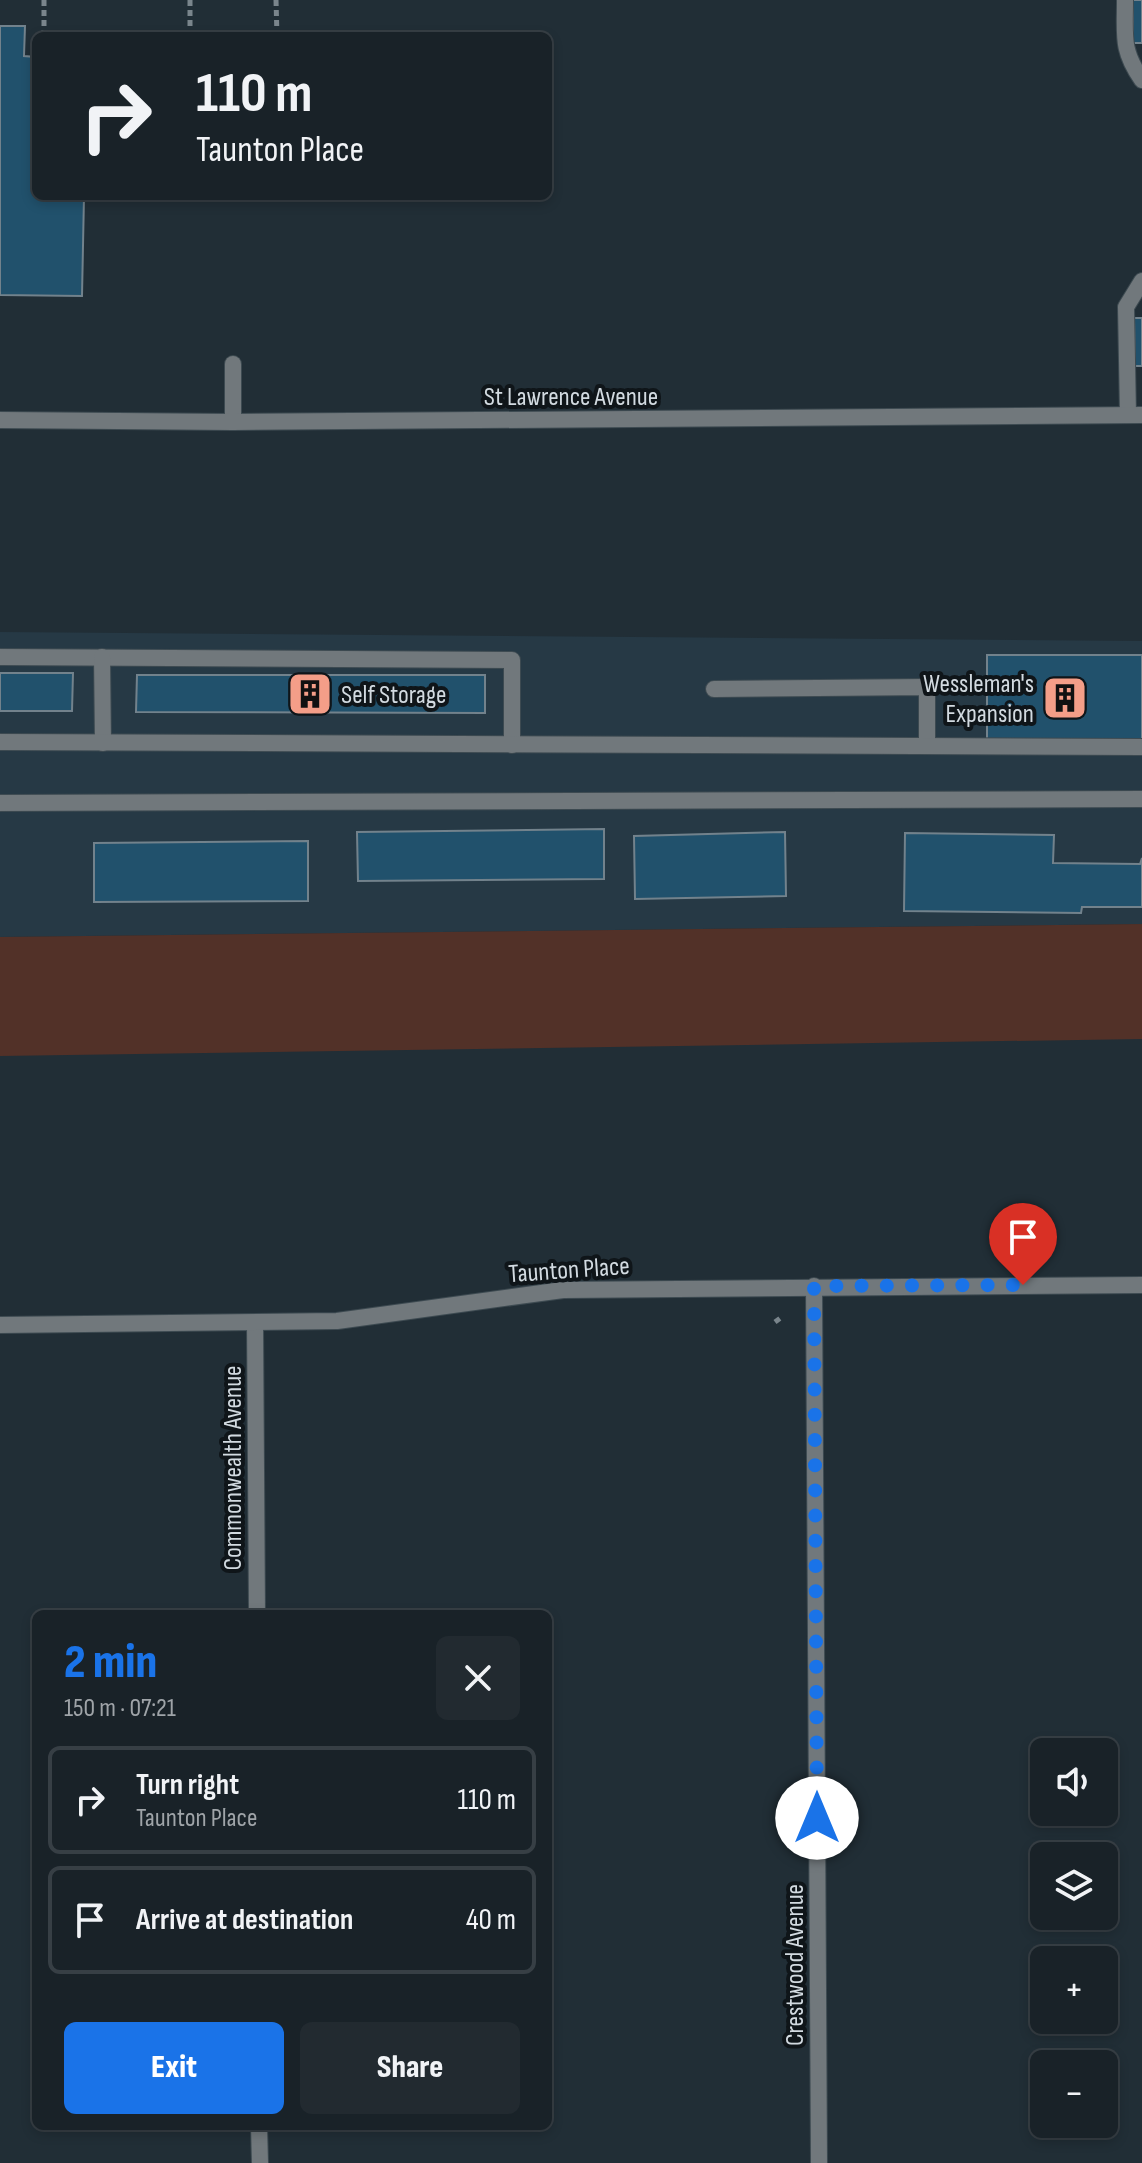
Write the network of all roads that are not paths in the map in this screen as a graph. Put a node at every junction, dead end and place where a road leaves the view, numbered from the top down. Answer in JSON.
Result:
{"nodes":[{"id":1,"x":1125,"y":0,"type":"edge"},
{"id":2,"x":1142,"y":80,"type":"edge"},
{"id":3,"x":1142,"y":281,"type":"edge"},
{"id":4,"x":233,"y":364,"type":"dead end"},
{"id":5,"x":1135,"y":415,"type":"edge"},
{"id":6,"x":0,"y":420,"type":"edge"},
{"id":7,"x":233,"y":422,"type":"junction"},
{"id":8,"x":0,"y":657,"type":"edge"},
{"id":9,"x":102,"y":657,"type":"junction"},
{"id":10,"x":714,"y":689,"type":"dead end"},
{"id":11,"x":0,"y":742,"type":"edge"},
{"id":12,"x":103,"y":743,"type":"junction"},
{"id":13,"x":512,"y":745,"type":"junction"},
{"id":14,"x":927,"y":746,"type":"junction"},
{"id":15,"x":1142,"y":747,"type":"edge"},
{"id":16,"x":1142,"y":799,"type":"edge"},
{"id":17,"x":0,"y":803,"type":"edge"},
{"id":18,"x":1142,"y":1285,"type":"edge"},
{"id":19,"x":814,"y":1286,"type":"junction"},
{"id":20,"x":255,"y":1323,"type":"junction"},
{"id":21,"x":0,"y":1325,"type":"edge"},
{"id":22,"x":257,"y":1610,"type":"edge"},
{"id":23,"x":259,"y":2130,"type":"edge"},
{"id":24,"x":260,"y":2163,"type":"edge"},
{"id":25,"x":819,"y":2163,"type":"edge"}],
"edges":[{"from":1,"to":2,"type":"street"},
{"from":3,"to":5,"type":"street"},
{"from":4,"to":7,"type":"street"},
{"from":5,"to":7,"type":"street","name":"St Lawrence Avenue"},
{"from":6,"to":7,"type":"street","name":"St Lawrence Avenue"},
{"from":8,"to":9,"type":"street"},
{"from":9,"to":12,"type":"street"},
{"from":9,"to":13,"type":"street"},
{"from":10,"to":14,"type":"street"},
{"from":11,"to":12,"type":"street"},
{"from":12,"to":13,"type":"street"},
{"from":13,"to":14,"type":"street"},
{"from":14,"to":15,"type":"street"},
{"from":16,"to":17,"type":"street"},
{"from":18,"to":19,"type":"street","name":"Taunton Place"},
{"from":19,"to":20,"type":"street","name":"Taunton Place"},
{"from":19,"to":25,"type":"street","name":"Crestwood Avenue"},
{"from":20,"to":21,"type":"street","name":"Taunton Place"},
{"from":20,"to":22,"type":"street","name":"Commonwealth Avenue"},
{"from":23,"to":24,"type":"street"}]}
